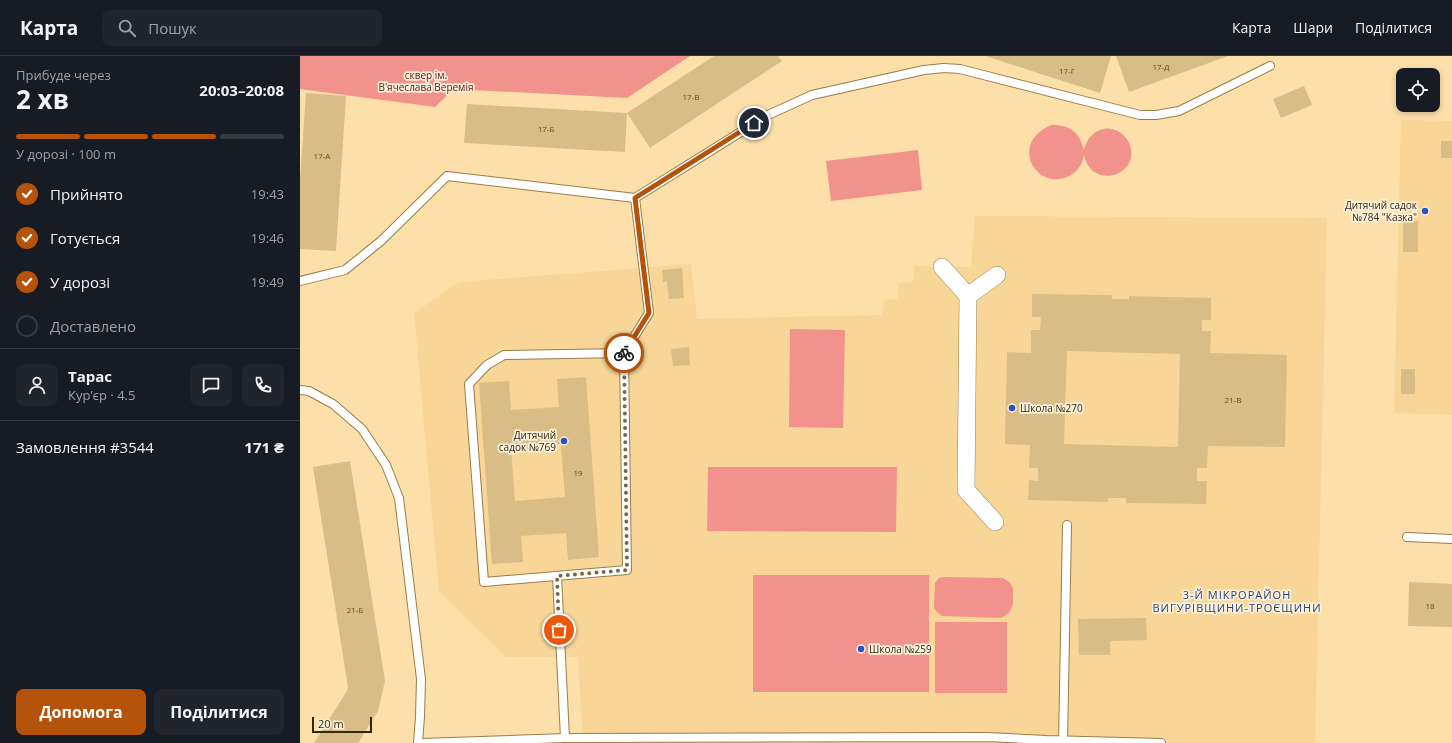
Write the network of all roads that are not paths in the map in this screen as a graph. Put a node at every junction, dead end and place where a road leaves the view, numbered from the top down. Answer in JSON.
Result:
{"nodes":[{"id":1,"x":1270,"y":66,"type":"dead end"},
{"id":2,"x":635,"y":198,"type":"junction"},
{"id":3,"x":942,"y":267,"type":"dead end"},
{"id":4,"x":997,"y":275,"type":"dead end"},
{"id":5,"x":300,"y":281,"type":"edge"},
{"id":6,"x":968,"y":296,"type":"junction"},
{"id":7,"x":624,"y":353,"type":"junction"},
{"id":8,"x":300,"y":390,"type":"edge"},
{"id":9,"x":995,"y":522,"type":"dead end"},
{"id":10,"x":1067,"y":525,"type":"dead end"},
{"id":11,"x":1407,"y":537,"type":"dead end"},
{"id":12,"x":1452,"y":539,"type":"edge"},
{"id":13,"x":557,"y":576,"type":"junction"},
{"id":14,"x":565,"y":738,"type":"junction"},
{"id":15,"x":987,"y":740,"type":"edge"},
{"id":16,"x":1063,"y":742,"type":"edge"},
{"id":17,"x":418,"y":743,"type":"edge"},
{"id":18,"x":422,"y":743,"type":"edge"},
{"id":19,"x":1161,"y":743,"type":"edge"}],
"edges":[{"from":1,"to":2,"type":"lane"},
{"from":2,"to":5,"type":"lane"},
{"from":2,"to":7,"type":"lane"},
{"from":3,"to":6,"type":"street"},
{"from":4,"to":6,"type":"street"},
{"from":6,"to":9,"type":"street"},
{"from":7,"to":13,"type":"lane"},
{"from":7,"to":13,"type":"lane"},
{"from":8,"to":17,"type":"lane"},
{"from":10,"to":16,"type":"lane"},
{"from":11,"to":12,"type":"lane"},
{"from":13,"to":14,"type":"lane"},
{"from":14,"to":15,"type":"lane"},
{"from":14,"to":18,"type":"lane"},
{"from":15,"to":16,"type":"lane"},
{"from":16,"to":19,"type":"lane"}]}
